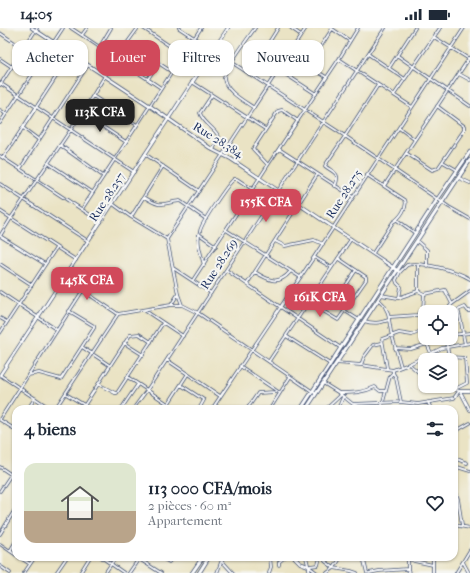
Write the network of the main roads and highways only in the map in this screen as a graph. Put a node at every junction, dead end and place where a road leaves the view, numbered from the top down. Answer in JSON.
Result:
{"nodes":[{"id":1,"x":470,"y":152,"type":"edge"},
{"id":2,"x":470,"y":160,"type":"edge"},
{"id":3,"x":303,"y":405,"type":"edge"},
{"id":4,"x":309,"y":405,"type":"edge"},
{"id":5,"x":200,"y":561,"type":"edge"},
{"id":6,"x":206,"y":561,"type":"edge"},
{"id":7,"x":192,"y":573,"type":"edge"},
{"id":8,"x":199,"y":573,"type":"edge"}],
"edges":[{"from":1,"to":3,"type":"main road"},
{"from":2,"to":4,"type":"main road"},
{"from":5,"to":7,"type":"main road"},
{"from":6,"to":8,"type":"main road"}]}
